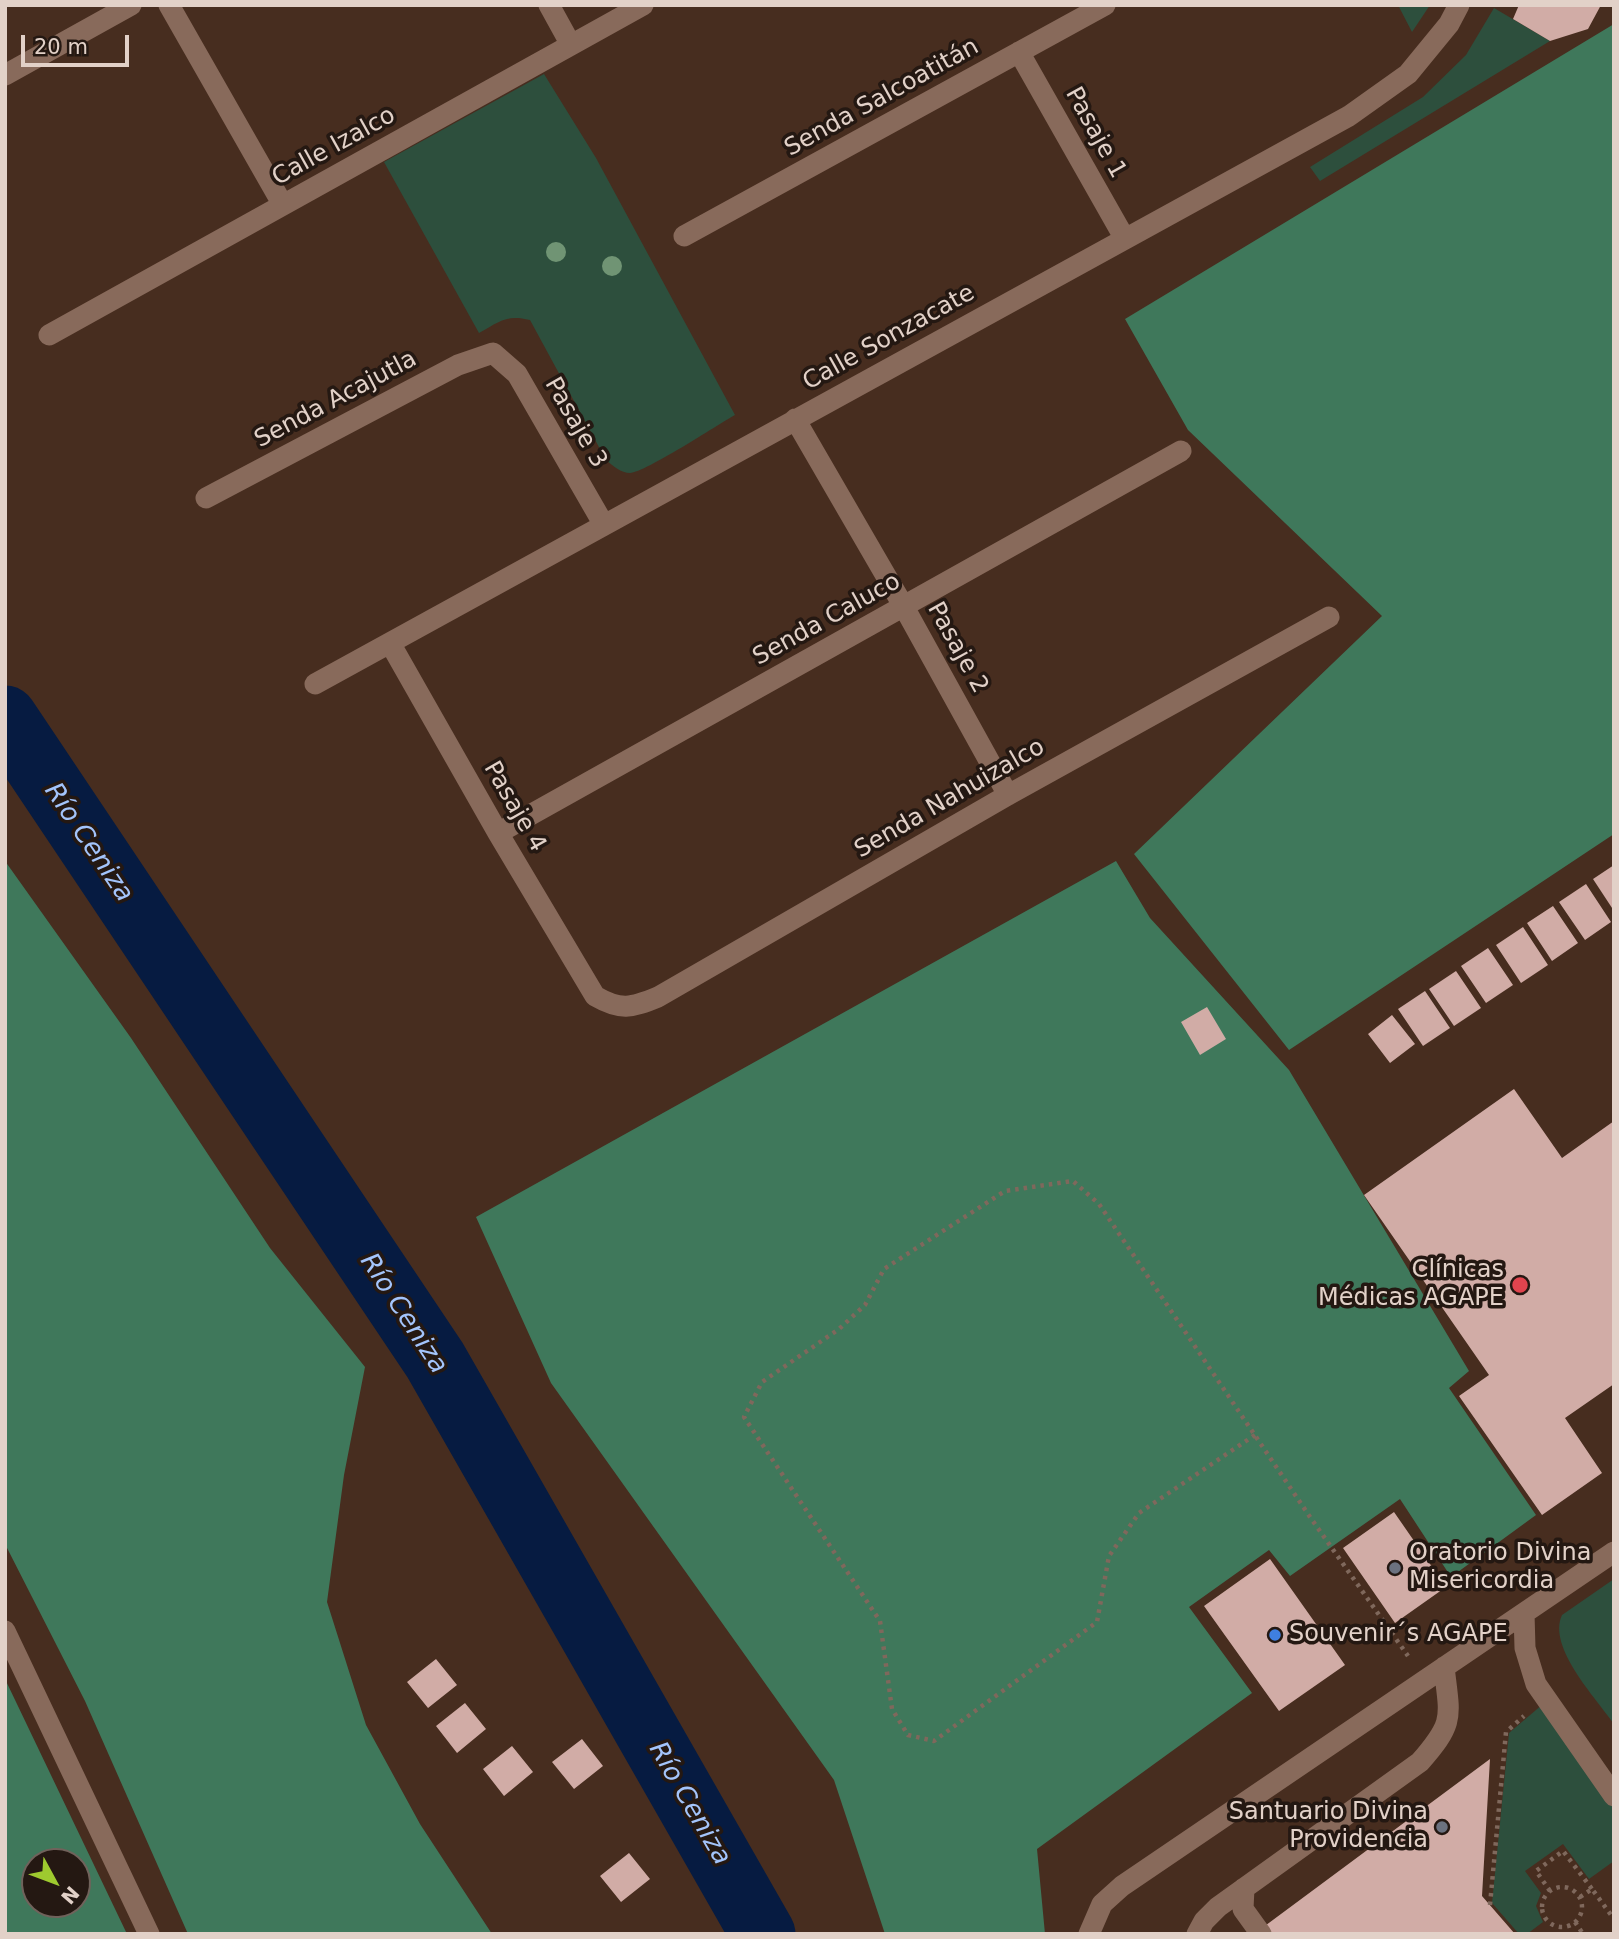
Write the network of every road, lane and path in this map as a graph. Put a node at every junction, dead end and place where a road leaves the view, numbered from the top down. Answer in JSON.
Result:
{"nodes":[{"id":1,"x":131,"y":5,"type":"edge"},
{"id":2,"x":169,"y":5,"type":"edge"},
{"id":3,"x":549,"y":5,"type":"edge"},
{"id":4,"x":643,"y":5,"type":"edge"},
{"id":5,"x":1105,"y":5,"type":"edge"},
{"id":6,"x":1459,"y":5,"type":"edge"},
{"id":7,"x":571,"y":45,"type":"junction"},
{"id":8,"x":1019,"y":52,"type":"junction"},
{"id":9,"x":5,"y":75,"type":"edge"},
{"id":10,"x":283,"y":205,"type":"junction"},
{"id":11,"x":684,"y":236,"type":"dead end"},
{"id":12,"x":1125,"y":239,"type":"junction"},
{"id":13,"x":50,"y":335,"type":"dead end"},
{"id":14,"x":493,"y":353,"type":"joint"},
{"id":15,"x":795,"y":419,"type":"junction"},
{"id":16,"x":1181,"y":450,"type":"dead end"},
{"id":17,"x":206,"y":498,"type":"dead end"},
{"id":18,"x":604,"y":525,"type":"junction"},
{"id":19,"x":904,"y":607,"type":"junction"},
{"id":20,"x":1329,"y":617,"type":"dead end"},
{"id":21,"x":390,"y":643,"type":"junction"},
{"id":22,"x":316,"y":684,"type":"dead end"},
{"id":23,"x":1008,"y":795,"type":"junction"},
{"id":24,"x":498,"y":833,"type":"junction"},
{"id":25,"x":595,"y":996,"type":"joint"},
{"id":26,"x":1255,"y":1435,"type":"junction"},
{"id":27,"x":1614,"y":1552,"type":"edge"},
{"id":28,"x":1524,"y":1613,"type":"junction"},
{"id":29,"x":5,"y":1631,"type":"edge"},
{"id":30,"x":1444,"y":1667,"type":"junction"},
{"id":31,"x":1425,"y":1679,"type":"junction"},
{"id":32,"x":1546,"y":1697,"type":"junction"},
{"id":33,"x":1614,"y":1797,"type":"edge"},
{"id":34,"x":1244,"y":1888,"type":"junction"},
{"id":35,"x":1592,"y":1889,"type":"junction"},
{"id":36,"x":1550,"y":1891,"type":"junction"},
{"id":37,"x":1580,"y":1897,"type":"junction"},
{"id":38,"x":1490,"y":1905,"type":"dead end"},
{"id":39,"x":1614,"y":1919,"type":"edge"},
{"id":40,"x":1575,"y":1922,"type":"junction"},
{"id":41,"x":149,"y":1934,"type":"edge"},
{"id":42,"x":1089,"y":1934,"type":"edge"},
{"id":43,"x":1197,"y":1934,"type":"edge"},
{"id":44,"x":1261,"y":1934,"type":"edge"},
{"id":45,"x":1583,"y":1934,"type":"edge"}],
"edges":[{"from":1,"to":9,"type":"street"},
{"from":2,"to":10,"type":"street"},
{"from":3,"to":7,"type":"street"},
{"from":4,"to":7,"type":"street","name":"Calle Izalco"},
{"from":5,"to":8,"type":"street","name":"Senda Salcoatitán"},
{"from":6,"to":12,"type":"street","name":"Calle Sonzacate"},
{"from":7,"to":10,"type":"street","name":"Calle Izalco"},
{"from":8,"to":11,"type":"street","name":"Senda Salcoatitán"},
{"from":8,"to":12,"type":"street","name":"Pasaje 1"},
{"from":10,"to":13,"type":"street","name":"Calle Izalco"},
{"from":12,"to":15,"type":"street","name":"Calle Sonzacate"},
{"from":14,"to":17,"type":"street","name":"Senda Acajutla"},
{"from":14,"to":18,"type":"street","name":"Pasaje 3"},
{"from":15,"to":18,"type":"street","name":"Calle Sonzacate"},
{"from":15,"to":19,"type":"street","name":"Pasaje 2"},
{"from":16,"to":19,"type":"street","name":"Senda Caluco"},
{"from":18,"to":21,"type":"street","name":"Calle Sonzacate"},
{"from":19,"to":23,"type":"street","name":"Pasaje 2"},
{"from":19,"to":24,"type":"street","name":"Senda Caluco"},
{"from":20,"to":23,"type":"street","name":"Senda Nahuizalco"},
{"from":21,"to":22,"type":"street","name":"Calle Sonzacate"},
{"from":21,"to":24,"type":"street","name":"Pasaje 4"},
{"from":23,"to":25,"type":"street","name":"Senda Nahuizalco"},
{"from":24,"to":25,"type":"street","name":"Pasaje 4"},
{"from":26,"to":26,"type":"path"},
{"from":26,"to":31,"type":"path"},
{"from":27,"to":28,"type":"street"},
{"from":28,"to":30,"type":"street"},
{"from":28,"to":32,"type":"street"},
{"from":29,"to":41,"type":"street"},
{"from":30,"to":31,"type":"street"},
{"from":30,"to":34,"type":"street"},
{"from":31,"to":42,"type":"street"},
{"from":32,"to":33,"type":"street"},
{"from":32,"to":38,"type":"path"},
{"from":34,"to":43,"type":"street"},
{"from":34,"to":44,"type":"street"},
{"from":35,"to":36,"type":"path"},
{"from":35,"to":37,"type":"path"},
{"from":35,"to":39,"type":"path"},
{"from":36,"to":37,"type":"path"},
{"from":36,"to":40,"type":"path"},
{"from":37,"to":40,"type":"path"},
{"from":40,"to":45,"type":"path"}]}
